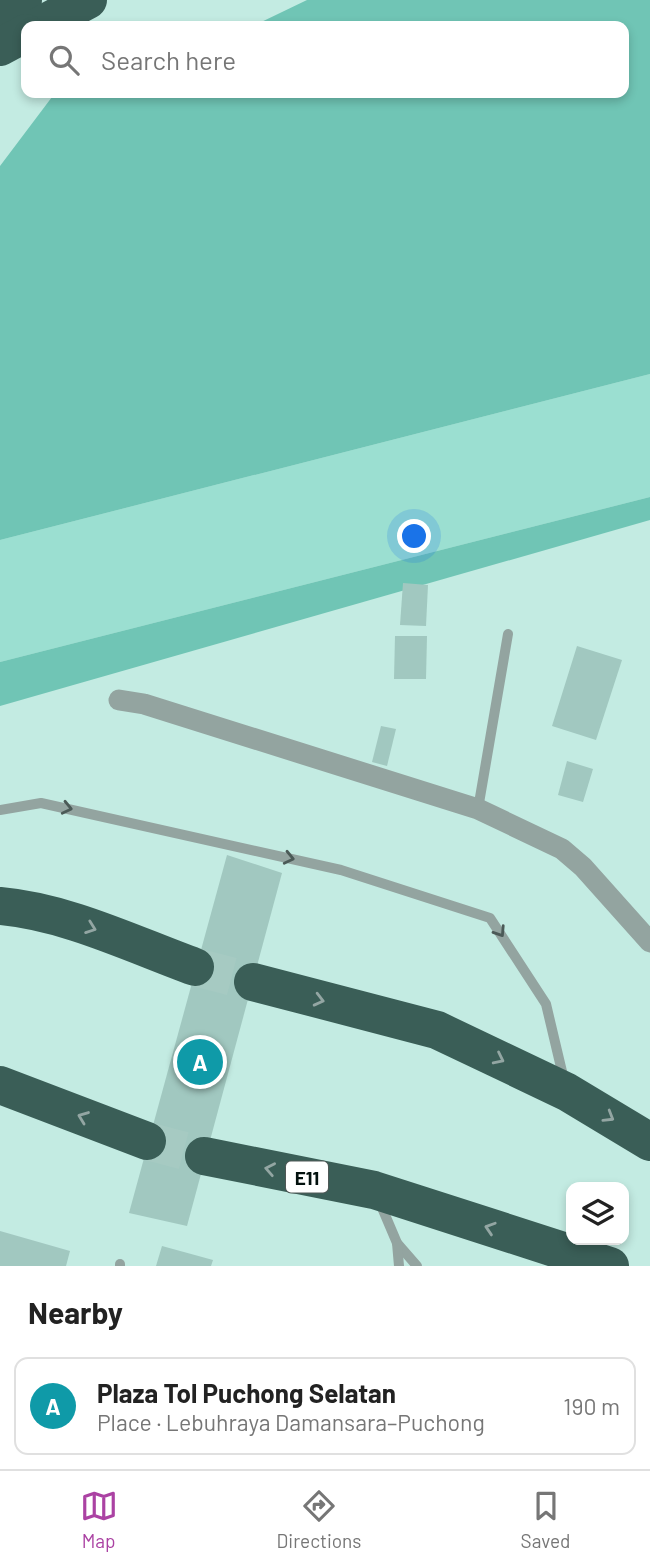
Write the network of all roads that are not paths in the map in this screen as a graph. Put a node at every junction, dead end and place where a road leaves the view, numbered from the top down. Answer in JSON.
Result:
{"nodes":[{"id":1,"x":23,"y":0,"type":"edge"},
{"id":2,"x":88,"y":0,"type":"edge"},
{"id":3,"x":0,"y":13,"type":"edge"},
{"id":4,"x":48,"y":21,"type":"edge"},
{"id":5,"x":21,"y":36,"type":"edge"},
{"id":6,"x":0,"y":47,"type":"edge"},
{"id":7,"x":508,"y":634,"type":"dead end"},
{"id":8,"x":119,"y":700,"type":"dead end"},
{"id":9,"x":0,"y":810,"type":"edge"},
{"id":10,"x":478,"y":810,"type":"junction"},
{"id":11,"x":0,"y":906,"type":"edge"},
{"id":12,"x":650,"y":942,"type":"edge"},
{"id":13,"x":195,"y":967,"type":"tunnel mouth"},
{"id":14,"x":253,"y":982,"type":"tunnel mouth"},
{"id":15,"x":0,"y":1085,"type":"edge"},
{"id":16,"x":567,"y":1093,"type":"junction"},
{"id":17,"x":147,"y":1141,"type":"tunnel mouth"},
{"id":18,"x":650,"y":1142,"type":"edge"},
{"id":19,"x":204,"y":1156,"type":"tunnel mouth"},
{"id":20,"x":374,"y":1190,"type":"junction"},
{"id":21,"x":397,"y":1243,"type":"junction"},
{"id":22,"x":399,"y":1266,"type":"edge"},
{"id":23,"x":417,"y":1266,"type":"edge"},
{"id":24,"x":610,"y":1266,"type":"edge"}],
"edges":[{"from":1,"to":3,"type":"highway"},
{"from":2,"to":4,"type":"highway"},
{"from":5,"to":6,"type":"highway"},
{"from":7,"to":10,"type":"lane"},
{"from":8,"to":10,"type":"street"},
{"from":9,"to":16,"type":"lane","one_way":true},
{"from":10,"to":12,"type":"street"},
{"from":11,"to":13,"type":"highway","one_way":true},
{"from":14,"to":16,"type":"highway","one_way":true},
{"from":17,"to":15,"type":"highway","one_way":true},
{"from":16,"to":18,"type":"highway","one_way":true},
{"from":20,"to":19,"type":"highway","number":"E11","one_way":true},
{"from":20,"to":21,"type":"lane"},
{"from":24,"to":20,"type":"highway","number":"E11","one_way":true},
{"from":21,"to":22,"type":"lane"},
{"from":21,"to":23,"type":"lane"}]}
